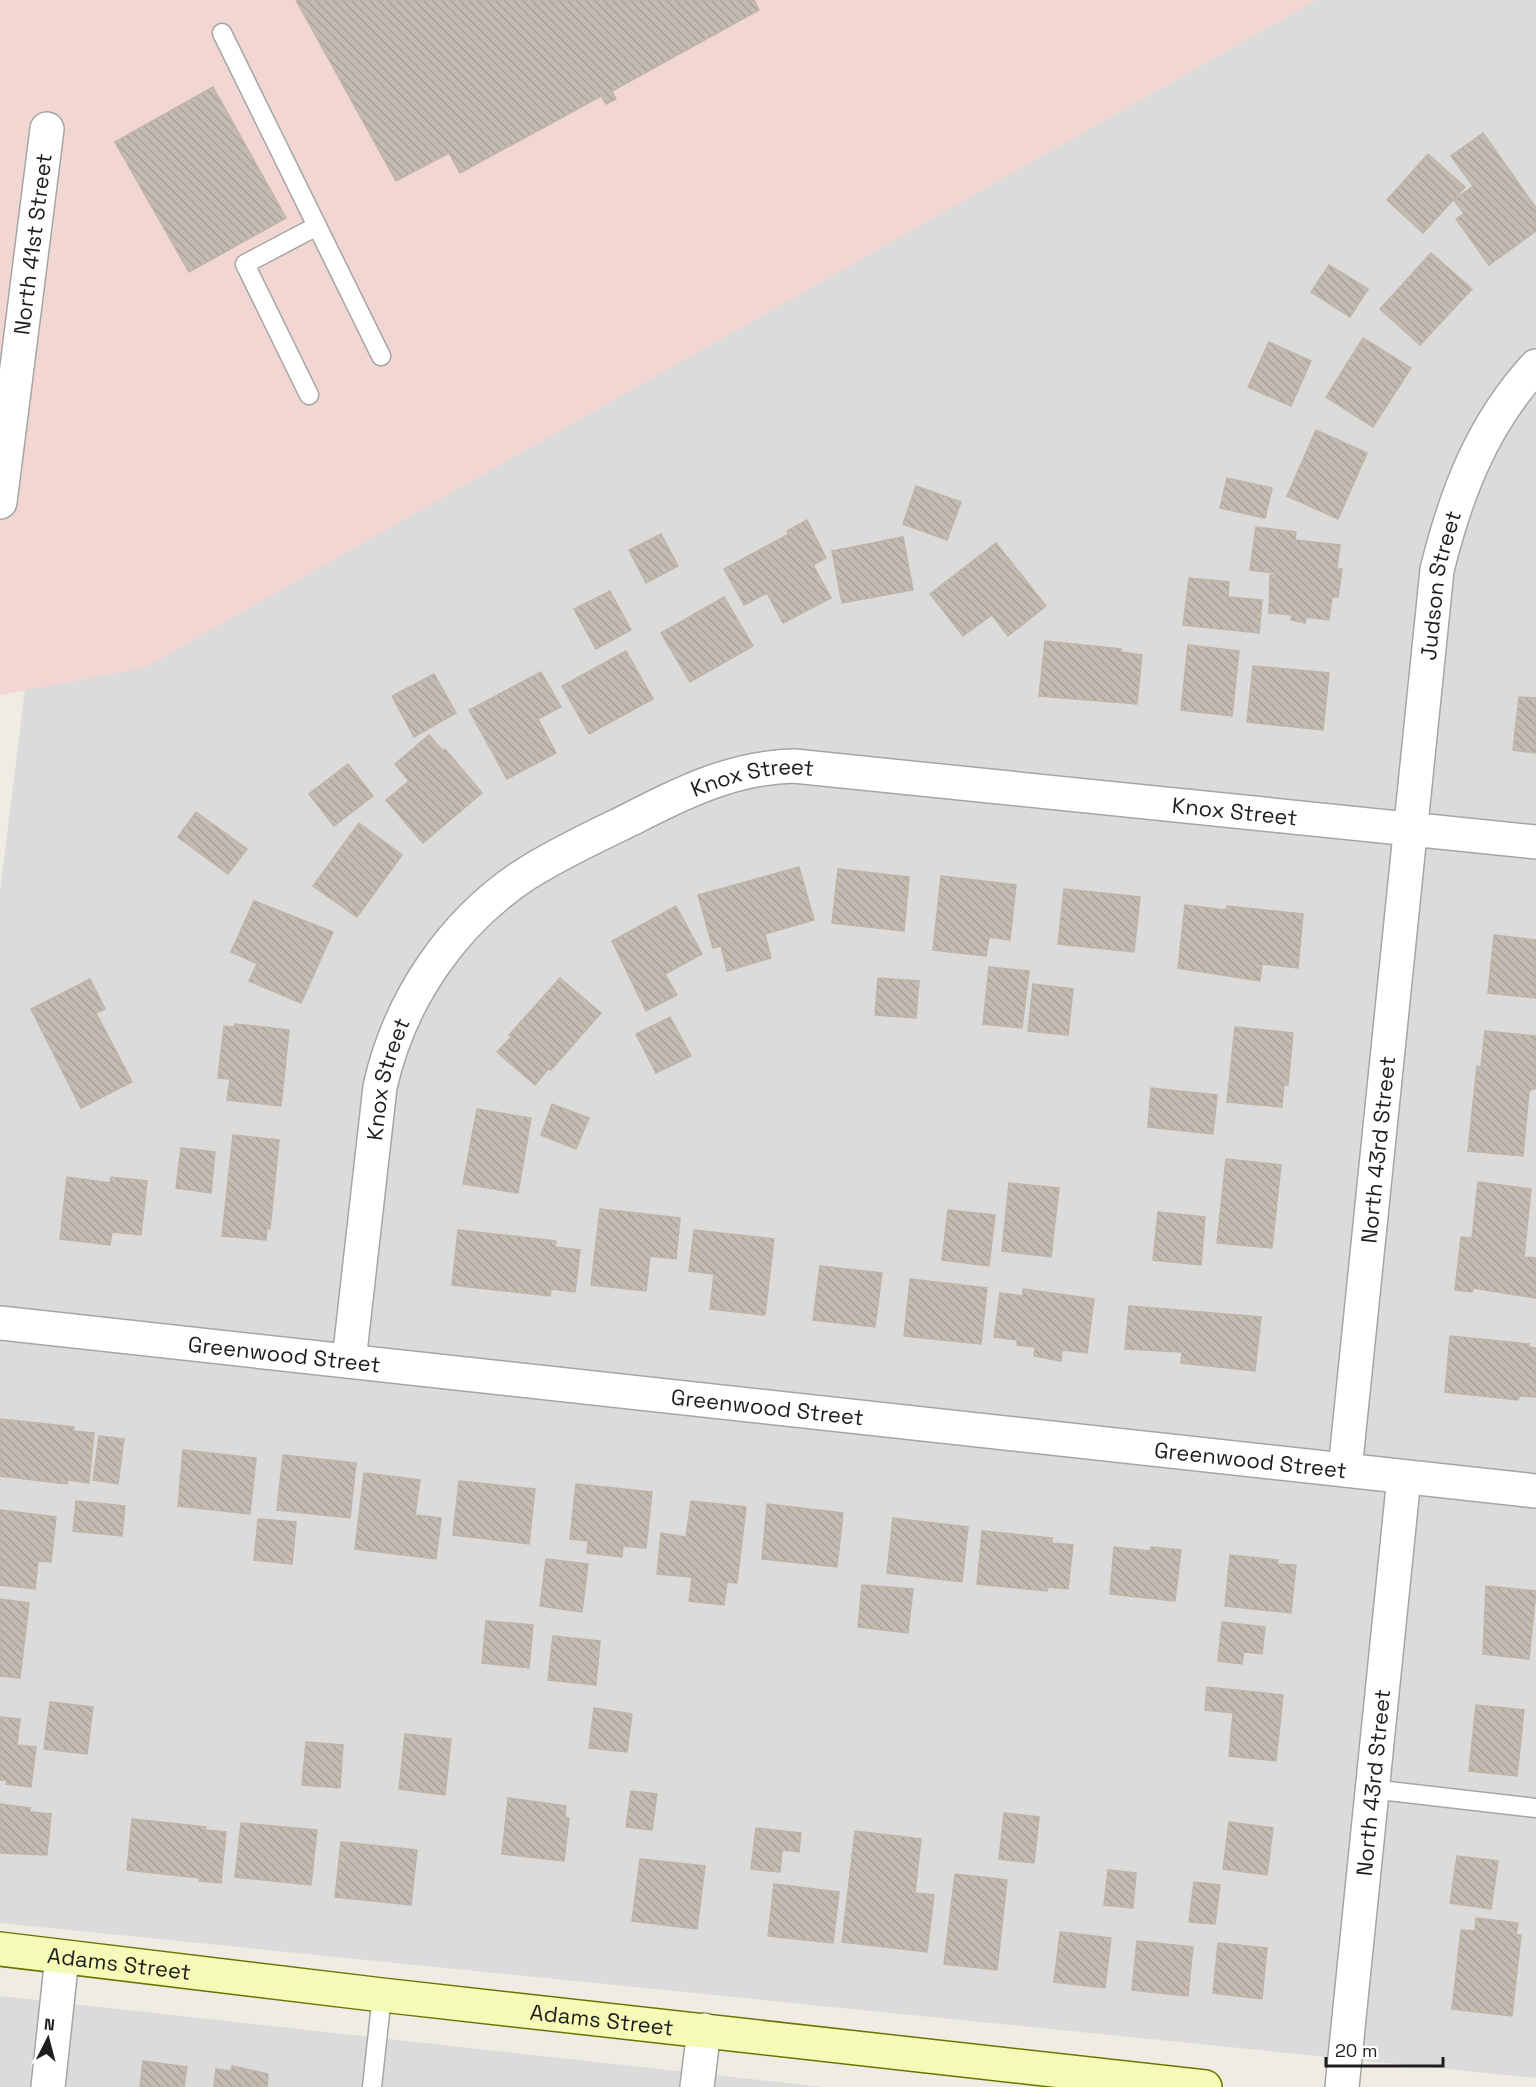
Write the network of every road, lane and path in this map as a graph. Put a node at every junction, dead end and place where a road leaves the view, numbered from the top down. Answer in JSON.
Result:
{"nodes":[{"id":1,"x":222,"y":33,"type":"dead end"},
{"id":2,"x":47,"y":129,"type":"dead end"},
{"id":3,"x":317,"y":226,"type":"junction"},
{"id":4,"x":381,"y":356,"type":"dead end"},
{"id":5,"x":1536,"y":366,"type":"edge"},
{"id":6,"x":309,"y":395,"type":"dead end"},
{"id":7,"x":0,"y":502,"type":"edge"},
{"id":8,"x":1410,"y":829,"type":"junction"},
{"id":9,"x":1536,"y":842,"type":"edge"},
{"id":10,"x":0,"y":1323,"type":"edge"},
{"id":11,"x":349,"y":1361,"type":"junction"},
{"id":12,"x":1345,"y":1470,"type":"junction"},
{"id":13,"x":1404,"y":1477,"type":"junction"},
{"id":14,"x":1536,"y":1491,"type":"edge"},
{"id":15,"x":1371,"y":1789,"type":"junction"},
{"id":16,"x":1536,"y":1808,"type":"edge"},
{"id":17,"x":0,"y":1949,"type":"edge"},
{"id":18,"x":62,"y":1957,"type":"junction"},
{"id":19,"x":382,"y":1995,"type":"junction"},
{"id":20,"x":704,"y":2030,"type":"junction"},
{"id":21,"x":1022,"y":2077,"type":"edge"},
{"id":22,"x":48,"y":2087,"type":"edge"},
{"id":23,"x":372,"y":2087,"type":"edge"},
{"id":24,"x":697,"y":2087,"type":"edge"},
{"id":25,"x":1205,"y":2087,"type":"edge"},
{"id":26,"x":1342,"y":2087,"type":"edge"}],
"edges":[{"from":1,"to":3,"type":"lane"},
{"from":2,"to":7,"type":"street","name":"North 41st Street"},
{"from":3,"to":4,"type":"lane"},
{"from":3,"to":6,"type":"lane"},
{"from":5,"to":8,"type":"street","name":"Judson Street"},
{"from":8,"to":9,"type":"street","name":"Knox Street"},
{"from":8,"to":11,"type":"street","name":"Knox Street"},
{"from":8,"to":12,"type":"street","name":"North 43rd Street"},
{"from":10,"to":11,"type":"street","name":"Greenwood Street"},
{"from":11,"to":12,"type":"street","name":"Greenwood Street"},
{"from":12,"to":13,"type":"street","name":"Greenwood Street"},
{"from":13,"to":14,"type":"street","name":"Greenwood Street"},
{"from":13,"to":15,"type":"street","name":"North 43rd Street"},
{"from":15,"to":16,"type":"lane"},
{"from":15,"to":26,"type":"street","name":"North 43rd Street"},
{"from":17,"to":18,"type":"main road","name":"Adams Street"},
{"from":18,"to":19,"type":"main road","name":"Adams Street"},
{"from":18,"to":22,"type":"street"},
{"from":19,"to":20,"type":"main road","name":"Adams Street"},
{"from":19,"to":23,"type":"lane"},
{"from":20,"to":21,"type":"main road","name":"Adams Street"},
{"from":20,"to":24,"type":"street"},
{"from":21,"to":25,"type":"main road","name":"Adams Street"}]}
